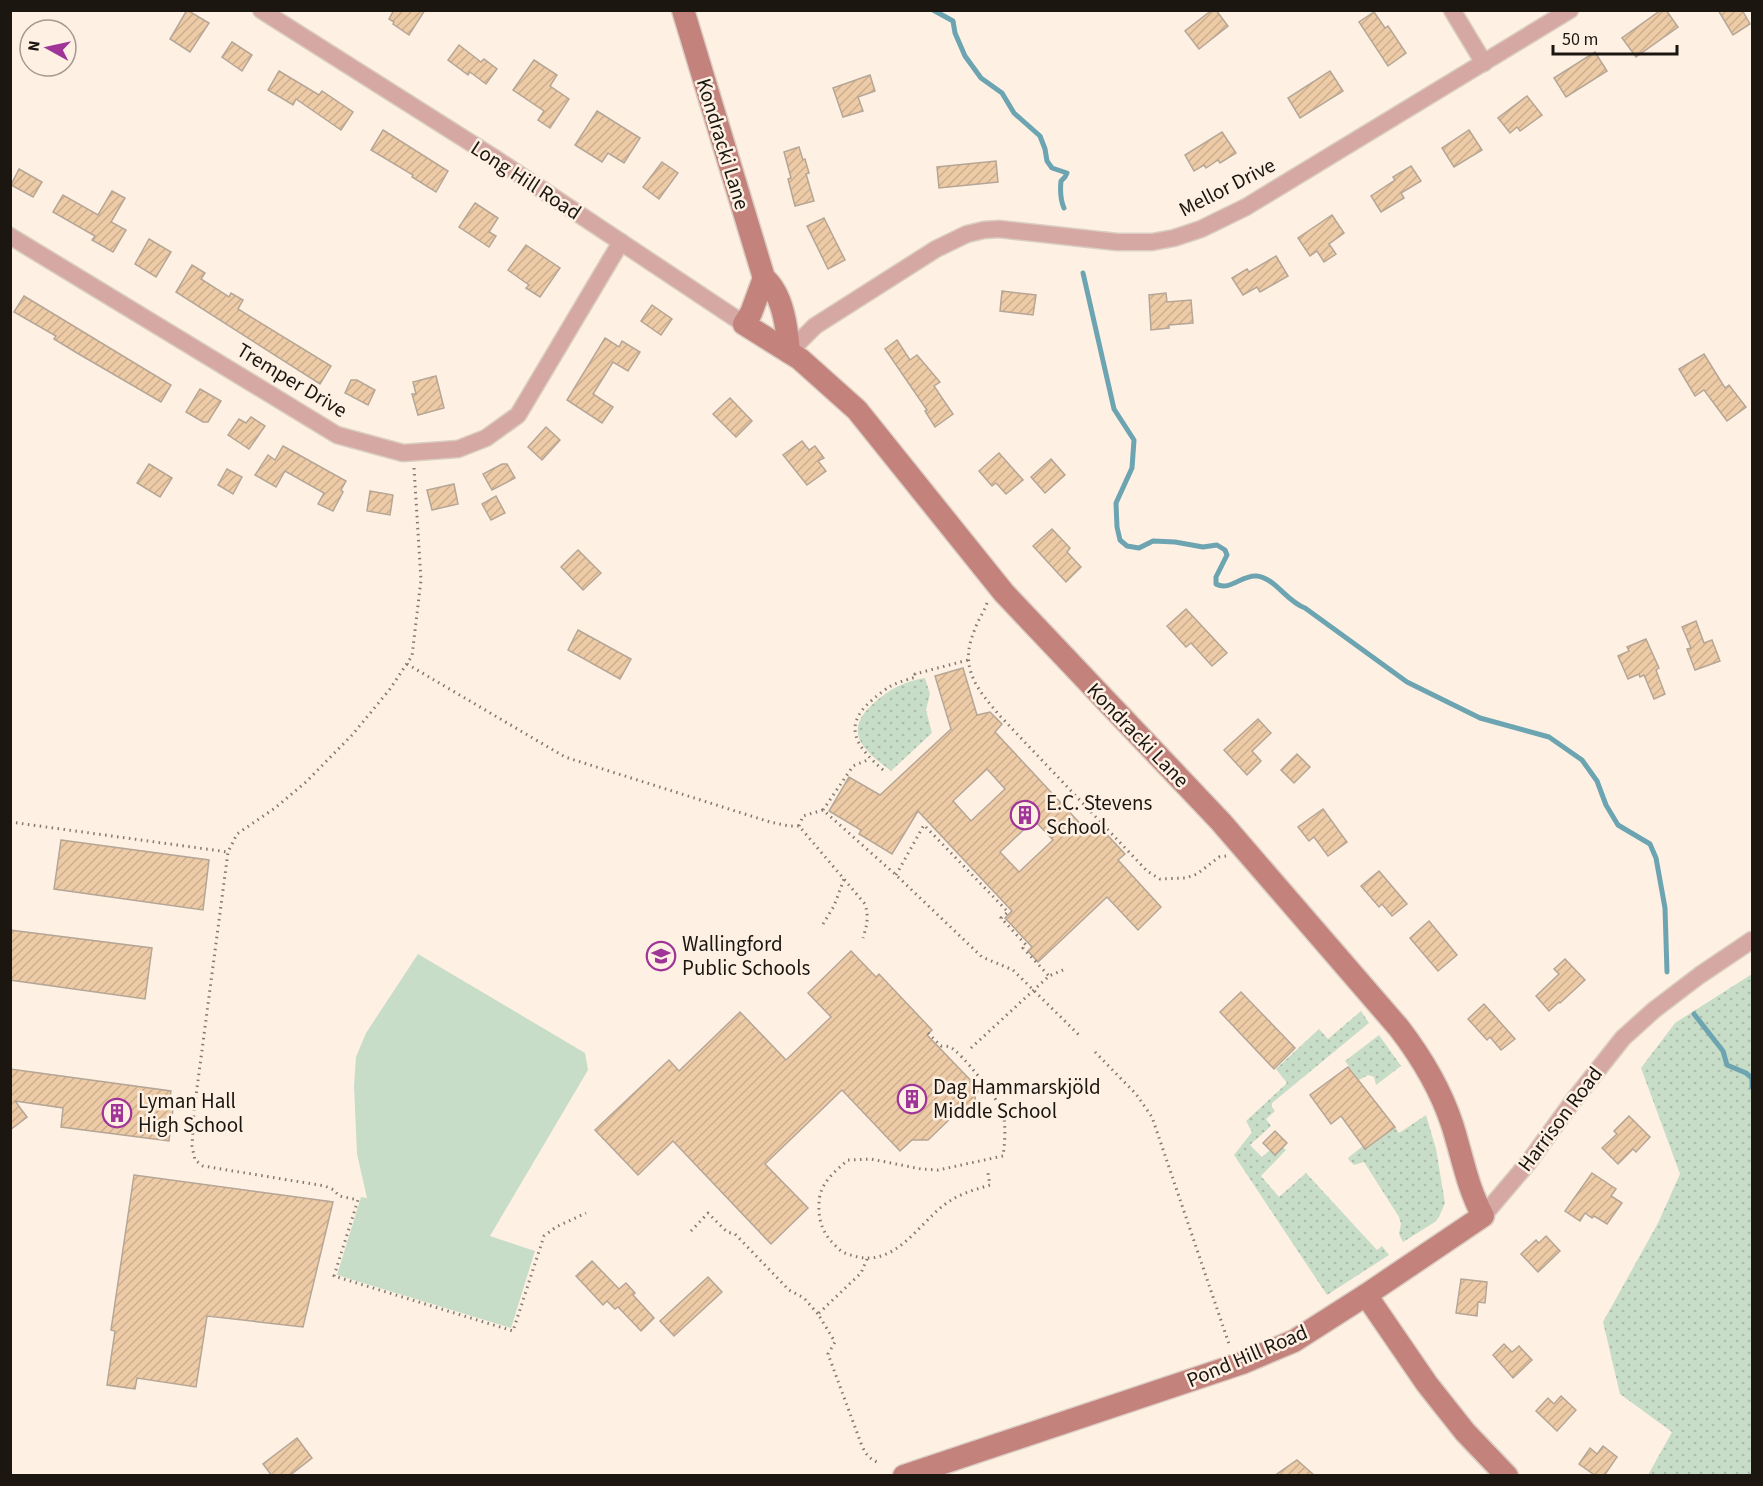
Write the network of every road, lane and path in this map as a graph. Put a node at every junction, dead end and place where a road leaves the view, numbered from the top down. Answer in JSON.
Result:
{"nodes":[{"id":1,"x":261,"y":10,"type":"edge"},
{"id":2,"x":683,"y":10,"type":"edge"},
{"id":3,"x":1452,"y":10,"type":"edge"},
{"id":4,"x":1570,"y":10,"type":"edge"},
{"id":5,"x":1484,"y":63,"type":"junction"},
{"id":6,"x":10,"y":236,"type":"edge"},
{"id":7,"x":621,"y":242,"type":"junction"},
{"id":8,"x":764,"y":278,"type":"junction"},
{"id":9,"x":744,"y":324,"type":"junction"},
{"id":10,"x":789,"y":352,"type":"junction"},
{"id":11,"x":414,"y":454,"type":"junction"},
{"id":12,"x":987,"y":600,"type":"dead end"},
{"id":13,"x":968,"y":660,"type":"junction"},
{"id":14,"x":407,"y":664,"type":"junction"},
{"id":15,"x":870,"y":759,"type":"junction"},
{"id":16,"x":883,"y":770,"type":"dead end"},
{"id":17,"x":823,"y":810,"type":"junction"},
{"id":18,"x":10,"y":822,"type":"edge"},
{"id":19,"x":799,"y":826,"type":"junction"},
{"id":20,"x":228,"y":852,"type":"junction"},
{"id":21,"x":1231,"y":856,"type":"dead end"},
{"id":22,"x":896,"y":875,"type":"junction"},
{"id":23,"x":844,"y":879,"type":"junction"},
{"id":24,"x":823,"y":924,"type":"dead end"},
{"id":25,"x":863,"y":938,"type":"dead end"},
{"id":26,"x":1752,"y":940,"type":"edge"},
{"id":27,"x":1062,"y":970,"type":"dead end"},
{"id":28,"x":1049,"y":976,"type":"junction"},
{"id":29,"x":1034,"y":991,"type":"junction"},
{"id":30,"x":928,"y":1033,"type":"dead end"},
{"id":31,"x":1081,"y":1037,"type":"dead end"},
{"id":32,"x":971,"y":1048,"type":"dead end"},
{"id":33,"x":1095,"y":1052,"type":"dead end"},
{"id":34,"x":988,"y":1173,"type":"dead end"},
{"id":35,"x":586,"y":1213,"type":"dead end"},
{"id":36,"x":1483,"y":1216,"type":"junction"},
{"id":37,"x":691,"y":1231,"type":"dead end"},
{"id":38,"x":867,"y":1259,"type":"junction"},
{"id":39,"x":1366,"y":1296,"type":"junction"},
{"id":40,"x":818,"y":1314,"type":"junction"},
{"id":41,"x":1230,"y":1347,"type":"dead end"},
{"id":42,"x":879,"y":1463,"type":"dead end"},
{"id":43,"x":904,"y":1476,"type":"edge"},
{"id":44,"x":1507,"y":1476,"type":"edge"}],
"edges":[{"from":1,"to":7,"type":"street","name":"Long Hill Road"},
{"from":2,"to":8,"type":"main road","name":"Kondracki Lane"},
{"from":3,"to":5,"type":"street"},
{"from":4,"to":5,"type":"street","name":"Mellor Drive"},
{"from":5,"to":10,"type":"street","name":"Mellor Drive"},
{"from":6,"to":11,"type":"street","name":"Tremper Drive"},
{"from":7,"to":9,"type":"street","name":"Long Hill Road"},
{"from":7,"to":11,"type":"street","name":"Tremper Drive"},
{"from":8,"to":9,"type":"main road"},
{"from":8,"to":10,"type":"main road","name":"Kondracki Lane"},
{"from":9,"to":10,"type":"main road","name":"Long Hill Road"},
{"from":10,"to":36,"type":"main road","name":"Kondracki Lane"},
{"from":11,"to":14,"type":"path"},
{"from":12,"to":13,"type":"path"},
{"from":13,"to":15,"type":"path"},
{"from":13,"to":21,"type":"path"},
{"from":14,"to":19,"type":"path"},
{"from":14,"to":20,"type":"path"},
{"from":15,"to":16,"type":"path"},
{"from":15,"to":17,"type":"path"},
{"from":17,"to":19,"type":"path"},
{"from":17,"to":22,"type":"path"},
{"from":18,"to":20,"type":"path"},
{"from":19,"to":23,"type":"path"},
{"from":20,"to":35,"type":"path"},
{"from":22,"to":28,"type":"path"},
{"from":22,"to":29,"type":"path"},
{"from":23,"to":24,"type":"path"},
{"from":23,"to":25,"type":"path"},
{"from":26,"to":36,"type":"street","name":"Harrison Road"},
{"from":27,"to":28,"type":"path"},
{"from":28,"to":29,"type":"path"},
{"from":29,"to":31,"type":"path"},
{"from":29,"to":32,"type":"path"},
{"from":30,"to":38,"type":"path"},
{"from":33,"to":41,"type":"path"},
{"from":34,"to":38,"type":"path"},
{"from":36,"to":39,"type":"main road","name":"Harrison Road"},
{"from":37,"to":40,"type":"path"},
{"from":38,"to":40,"type":"path"},
{"from":39,"to":43,"type":"main road","name":"Pond Hill Road"},
{"from":39,"to":44,"type":"main road"},
{"from":40,"to":42,"type":"path"}]}
